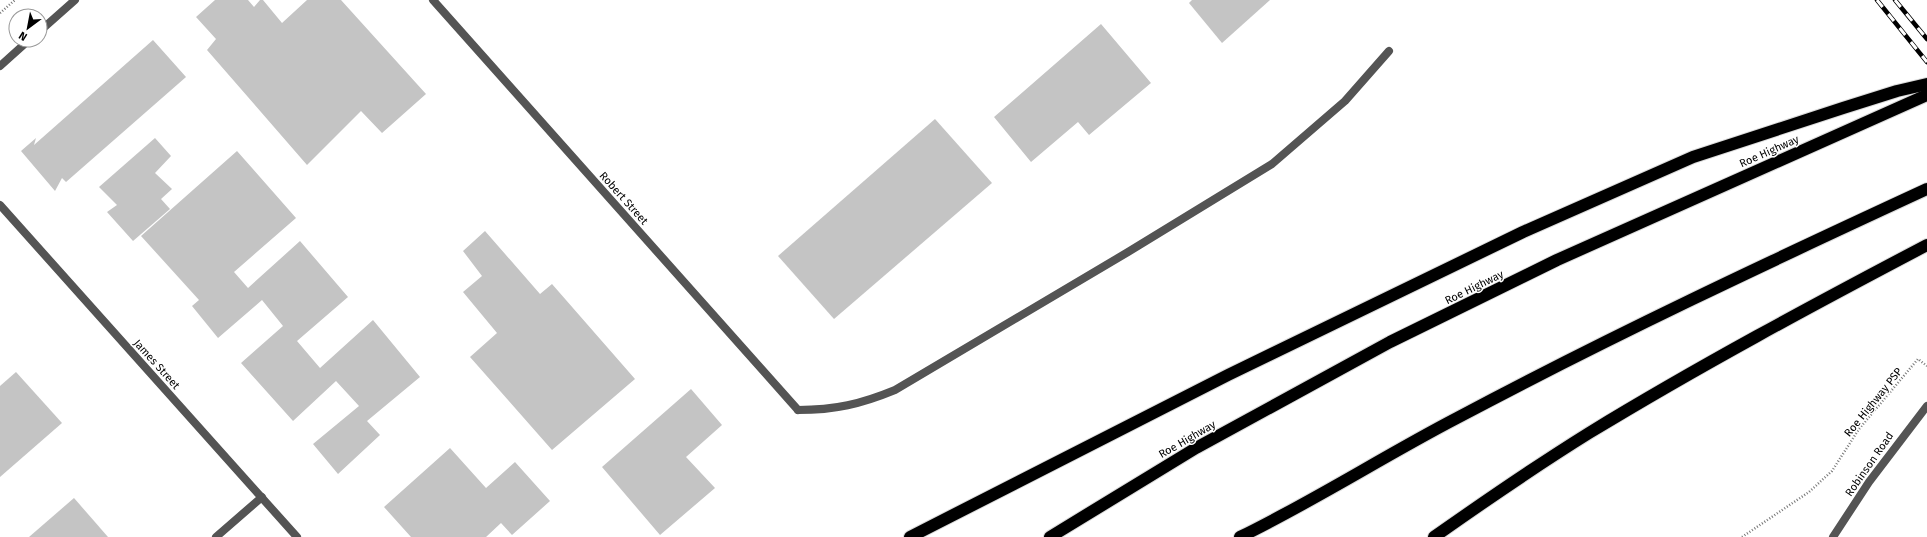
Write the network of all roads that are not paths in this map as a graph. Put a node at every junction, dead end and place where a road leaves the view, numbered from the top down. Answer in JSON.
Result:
{"nodes":[{"id":1,"x":74,"y":0,"type":"edge"},
{"id":2,"x":433,"y":0,"type":"edge"},
{"id":3,"x":48,"y":23,"type":"edge"},
{"id":4,"x":20,"y":48,"type":"edge"},
{"id":5,"x":1389,"y":51,"type":"dead end"},
{"id":6,"x":0,"y":66,"type":"edge"},
{"id":7,"x":1927,"y":84,"type":"edge"},
{"id":8,"x":1927,"y":95,"type":"edge"},
{"id":9,"x":1927,"y":189,"type":"edge"},
{"id":10,"x":0,"y":205,"type":"edge"},
{"id":11,"x":1927,"y":245,"type":"edge"},
{"id":12,"x":1927,"y":406,"type":"edge"},
{"id":13,"x":262,"y":497,"type":"junction"},
{"id":14,"x":1262,"y":526,"type":"junction"},
{"id":15,"x":216,"y":537,"type":"edge"},
{"id":16,"x":297,"y":537,"type":"edge"},
{"id":17,"x":910,"y":537,"type":"edge"},
{"id":18,"x":1050,"y":537,"type":"edge"},
{"id":19,"x":1240,"y":537,"type":"edge"},
{"id":20,"x":1247,"y":537,"type":"edge"},
{"id":21,"x":1434,"y":537,"type":"edge"},
{"id":22,"x":1833,"y":537,"type":"edge"}],
"edges":[{"from":1,"to":3,"type":"street"},
{"from":2,"to":5,"type":"street","name":"Robert Street"},
{"from":4,"to":6,"type":"street"},
{"from":7,"to":17,"type":"highway"},
{"from":8,"to":18,"type":"highway","name":"Roe Highway"},
{"from":9,"to":14,"type":"highway"},
{"from":10,"to":13,"type":"street","name":"James Street"},
{"from":11,"to":21,"type":"highway"},
{"from":12,"to":22,"type":"street","name":"Robinson Road"},
{"from":13,"to":15,"type":"street"},
{"from":13,"to":16,"type":"street","name":"James Street"},
{"from":14,"to":19,"type":"highway"},
{"from":14,"to":20,"type":"highway"}]}
